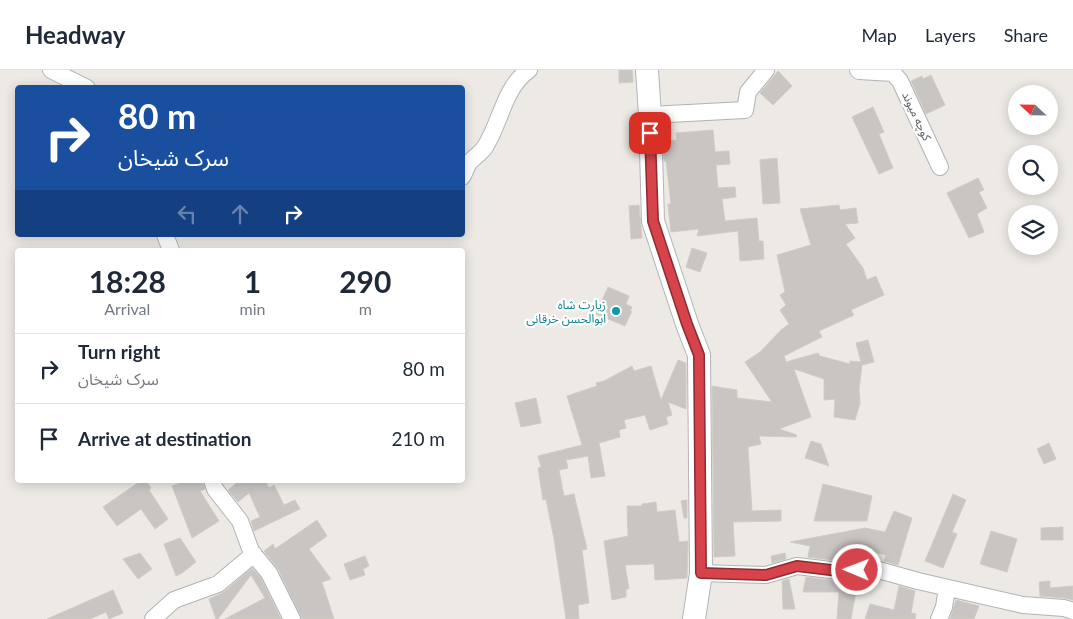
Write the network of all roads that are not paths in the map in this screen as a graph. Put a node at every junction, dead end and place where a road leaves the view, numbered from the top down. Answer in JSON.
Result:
{"nodes":[{"id":1,"x":50,"y":70,"type":"edge"},
{"id":2,"x":528,"y":70,"type":"edge"},
{"id":3,"x":647,"y":70,"type":"edge"},
{"id":4,"x":766,"y":70,"type":"edge"},
{"id":5,"x":858,"y":70,"type":"edge"},
{"id":6,"x":81,"y":85,"type":"edge"},
{"id":7,"x":650,"y":115,"type":"junction"},
{"id":8,"x":940,"y":167,"type":"dead end"},
{"id":9,"x":465,"y":170,"type":"edge"},
{"id":10,"x":213,"y":483,"type":"edge"},
{"id":11,"x":254,"y":554,"type":"junction"},
{"id":12,"x":701,"y":573,"type":"junction"},
{"id":13,"x":947,"y":588,"type":"junction"},
{"id":14,"x":1073,"y":611,"type":"edge"},
{"id":15,"x":153,"y":619,"type":"edge"},
{"id":16,"x":292,"y":619,"type":"edge"},
{"id":17,"x":694,"y":619,"type":"edge"},
{"id":18,"x":939,"y":619,"type":"edge"}],
"edges":[{"from":1,"to":6,"type":"street"},
{"from":2,"to":9,"type":"street"},
{"from":3,"to":7,"type":"street"},
{"from":4,"to":7,"type":"street"},
{"from":5,"to":8,"type":"street","name":"کوچه میوند"},
{"from":7,"to":12,"type":"street"},
{"from":10,"to":11,"type":"street"},
{"from":11,"to":15,"type":"street"},
{"from":11,"to":16,"type":"street"},
{"from":12,"to":13,"type":"street"},
{"from":12,"to":17,"type":"street"},
{"from":13,"to":14,"type":"street"},
{"from":13,"to":18,"type":"street"}]}
